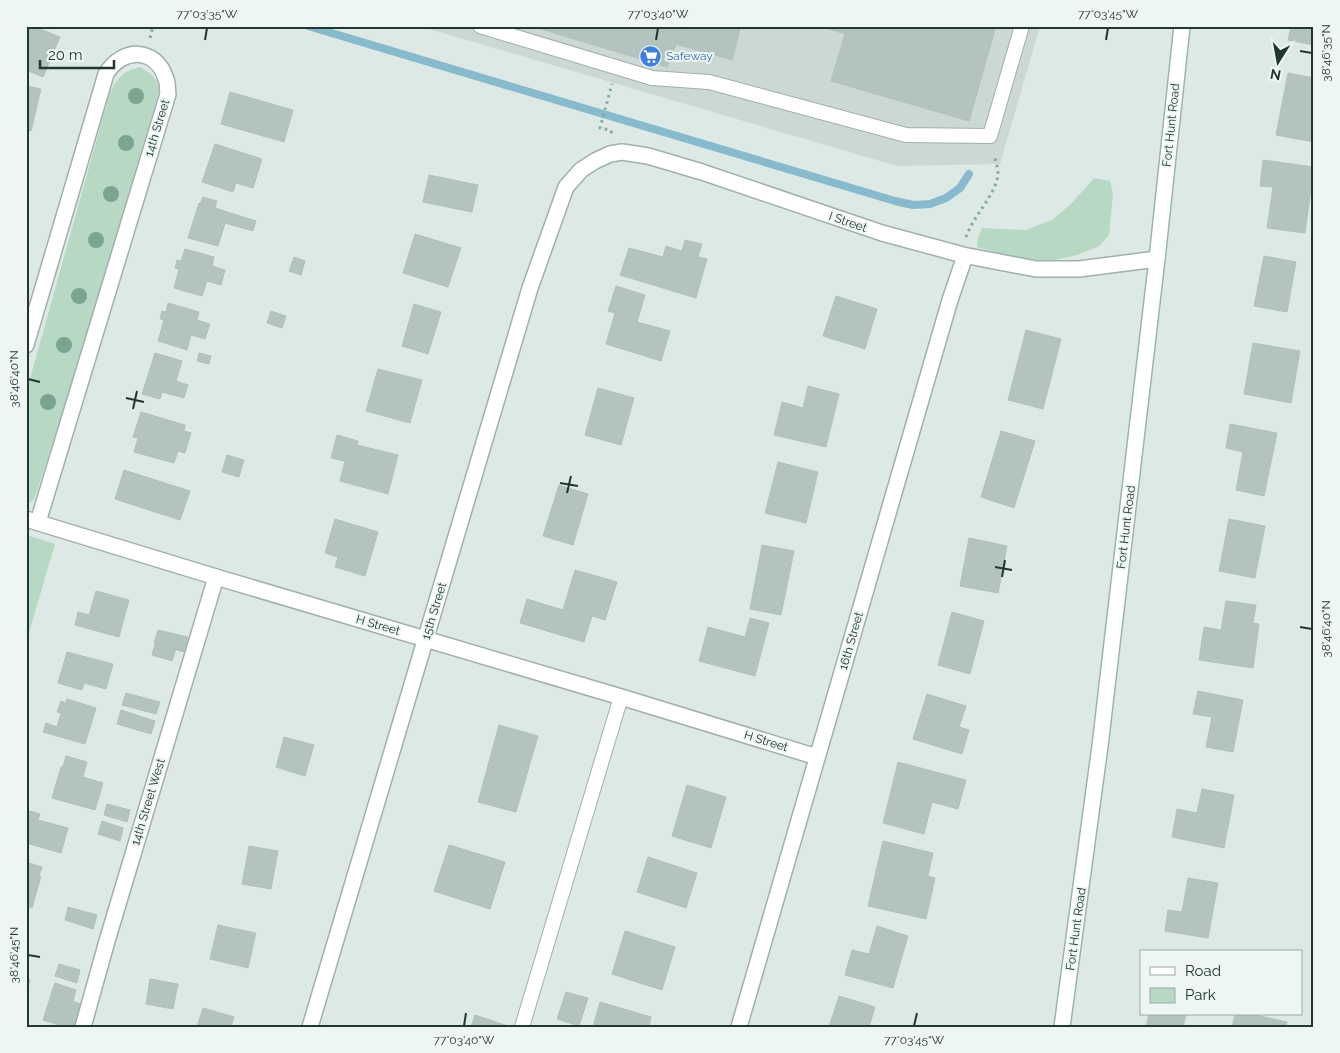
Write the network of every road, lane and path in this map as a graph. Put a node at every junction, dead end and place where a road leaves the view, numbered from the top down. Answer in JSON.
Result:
{"nodes":[{"id":1,"x":480,"y":26,"type":"edge"},
{"id":2,"x":1022,"y":26,"type":"edge"},
{"id":3,"x":1182,"y":26,"type":"edge"},
{"id":4,"x":607,"y":103,"type":"dead end"},
{"id":5,"x":610,"y":130,"type":"dead end"},
{"id":6,"x":990,"y":136,"type":"junction"},
{"id":7,"x":562,"y":197,"type":"joint"},
{"id":8,"x":964,"y":255,"type":"junction"},
{"id":9,"x":1158,"y":260,"type":"junction"},
{"id":10,"x":26,"y":345,"type":"edge"},
{"id":11,"x":32,"y":520,"type":"edge"},
{"id":12,"x":216,"y":578,"type":"junction"},
{"id":13,"x":426,"y":639,"type":"junction"},
{"id":14,"x":622,"y":697,"type":"junction"},
{"id":15,"x":817,"y":756,"type":"junction"},
{"id":16,"x":83,"y":1027,"type":"edge"},
{"id":17,"x":310,"y":1027,"type":"edge"},
{"id":18,"x":522,"y":1027,"type":"edge"},
{"id":19,"x":739,"y":1027,"type":"edge"},
{"id":20,"x":1062,"y":1027,"type":"edge"}],
"edges":[{"from":1,"to":6,"type":"lane"},
{"from":2,"to":6,"type":"lane"},
{"from":3,"to":9,"type":"street","name":"Fort Hunt Road"},
{"from":4,"to":5,"type":"path"},
{"from":6,"to":8,"type":"path"},
{"from":7,"to":8,"type":"street","name":"I Street"},
{"from":7,"to":13,"type":"street","name":"15th Street"},
{"from":8,"to":9,"type":"street","name":"I Street"},
{"from":8,"to":15,"type":"street","name":"16th Street"},
{"from":9,"to":20,"type":"street","name":"Fort Hunt Road"},
{"from":10,"to":11,"type":"street","name":"14th Street"},
{"from":11,"to":12,"type":"street","name":"H Street"},
{"from":12,"to":13,"type":"street","name":"H Street"},
{"from":12,"to":16,"type":"street","name":"14th Street West"},
{"from":13,"to":14,"type":"street","name":"H Street"},
{"from":13,"to":17,"type":"street","name":"15th Street"},
{"from":14,"to":15,"type":"street","name":"H Street"},
{"from":14,"to":18,"type":"lane"},
{"from":15,"to":19,"type":"street","name":"16th Street"}]}
